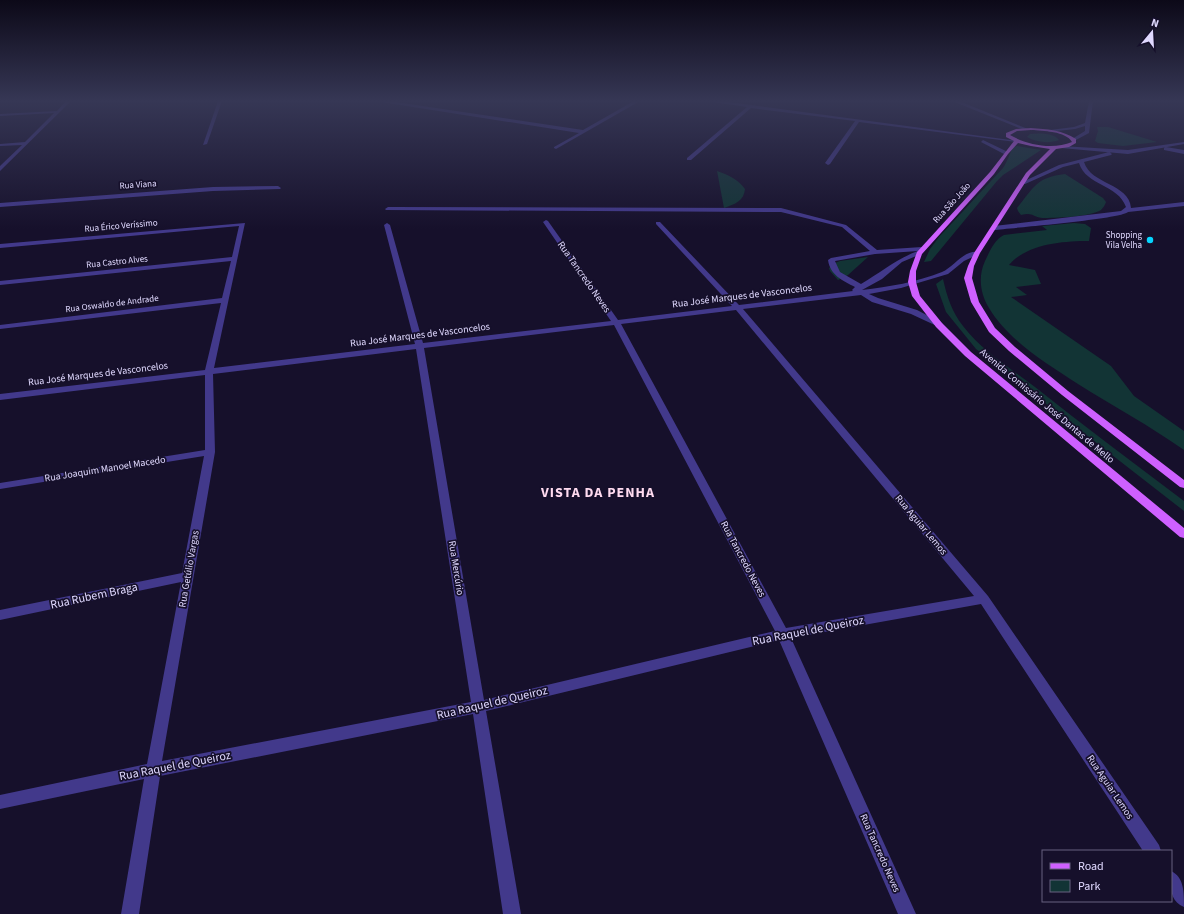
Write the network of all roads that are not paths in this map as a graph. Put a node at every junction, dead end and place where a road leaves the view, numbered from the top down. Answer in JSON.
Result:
{"nodes":[{"id":1,"x":26,"y":143,"type":"edge"},
{"id":2,"x":18,"y":144,"type":"edge"},
{"id":3,"x":564,"y":144,"type":"edge"},
{"id":4,"x":707,"y":144,"type":"edge"},
{"id":5,"x":842,"y":144,"type":"edge"},
{"id":6,"x":989,"y":144,"type":"edge"},
{"id":7,"x":1014,"y":144,"type":"edge"},
{"id":8,"x":1026,"y":144,"type":"edge"},
{"id":9,"x":1073,"y":144,"type":"edge"},
{"id":10,"x":1091,"y":144,"type":"edge"},
{"id":11,"x":1181,"y":144,"type":"edge"},
{"id":12,"x":0,"y":145,"type":"edge"},
{"id":13,"x":1058,"y":147,"type":"junction"},
{"id":14,"x":556,"y":148,"type":"dead end"},
{"id":15,"x":1158,"y":148,"type":"junction"},
{"id":16,"x":1006,"y":152,"type":"junction"},
{"id":17,"x":1118,"y":152,"type":"junction"},
{"id":18,"x":1184,"y":152,"type":"edge"},
{"id":19,"x":689,"y":159,"type":"dead end"},
{"id":20,"x":1081,"y":161,"type":"junction"},
{"id":21,"x":828,"y":164,"type":"dead end"},
{"id":22,"x":0,"y":169,"type":"edge"},
{"id":23,"x":1022,"y":183,"type":"junction"},
{"id":24,"x":278,"y":188,"type":"dead end"},
{"id":25,"x":1184,"y":204,"type":"edge"},
{"id":26,"x":0,"y":205,"type":"edge"},
{"id":27,"x":388,"y":208,"type":"dead end"},
{"id":28,"x":1127,"y":210,"type":"junction"},
{"id":29,"x":546,"y":222,"type":"dead end"},
{"id":30,"x":658,"y":223,"type":"dead end"},
{"id":31,"x":243,"y":224,"type":"joint"},
{"id":32,"x":387,"y":225,"type":"dead end"},
{"id":33,"x":994,"y":228,"type":"junction"},
{"id":34,"x":0,"y":246,"type":"edge"},
{"id":35,"x":921,"y":251,"type":"junction"},
{"id":36,"x":875,"y":252,"type":"junction"},
{"id":37,"x":977,"y":253,"type":"junction"},
{"id":38,"x":235,"y":259,"type":"junction"},
{"id":39,"x":912,"y":282,"type":"junction"},
{"id":40,"x":0,"y":283,"type":"edge"},
{"id":41,"x":861,"y":290,"type":"junction"},
{"id":42,"x":226,"y":300,"type":"junction"},
{"id":43,"x":738,"y":308,"type":"junction"},
{"id":44,"x":616,"y":322,"type":"junction"},
{"id":45,"x":939,"y":325,"type":"junction"},
{"id":46,"x":0,"y":327,"type":"edge"},
{"id":47,"x":420,"y":346,"type":"junction"},
{"id":48,"x":209,"y":372,"type":"junction"},
{"id":49,"x":0,"y":397,"type":"edge"},
{"id":50,"x":210,"y":452,"type":"junction"},
{"id":51,"x":1184,"y":485,"type":"edge"},
{"id":52,"x":0,"y":486,"type":"edge"},
{"id":53,"x":1184,"y":534,"type":"edge"},
{"id":54,"x":188,"y":576,"type":"junction"},
{"id":55,"x":984,"y":599,"type":"junction"},
{"id":56,"x":0,"y":615,"type":"edge"},
{"id":57,"x":783,"y":634,"type":"junction"},
{"id":58,"x":479,"y":707,"type":"junction"},
{"id":59,"x":153,"y":770,"type":"junction"},
{"id":60,"x":0,"y":802,"type":"edge"},
{"id":61,"x":1151,"y":850,"type":"edge"},
{"id":62,"x":1172,"y":880,"type":"edge"},
{"id":63,"x":1184,"y":898,"type":"edge"},
{"id":64,"x":130,"y":914,"type":"edge"},
{"id":65,"x":512,"y":914,"type":"edge"},
{"id":66,"x":907,"y":914,"type":"edge"}],
"edges":[{"from":1,"to":22,"type":"street"},
{"from":2,"to":12,"type":"street"},
{"from":3,"to":14,"type":"street"},
{"from":4,"to":19,"type":"street"},
{"from":5,"to":21,"type":"street"},
{"from":6,"to":16,"type":"street"},
{"from":7,"to":16,"type":"main road","name":"Rua São João"},
{"from":8,"to":13,"type":"main road"},
{"from":9,"to":13,"type":"main road"},
{"from":10,"to":15,"type":"street"},
{"from":11,"to":15,"type":"street"},
{"from":13,"to":17,"type":"street"},
{"from":13,"to":23,"type":"main road"},
{"from":15,"to":17,"type":"street"},
{"from":15,"to":18,"type":"street"},
{"from":16,"to":35,"type":"main road","name":"Rua São João"},
{"from":17,"to":20,"type":"street"},
{"from":20,"to":23,"type":"street"},
{"from":20,"to":28,"type":"street"},
{"from":23,"to":33,"type":"main road"},
{"from":24,"to":26,"type":"street","name":"Rua Viana"},
{"from":25,"to":28,"type":"street"},
{"from":27,"to":36,"type":"street"},
{"from":28,"to":33,"type":"street"},
{"from":29,"to":44,"type":"street","name":"Rua Tancredo Neves"},
{"from":30,"to":43,"type":"street","name":"Rua Aguiar Lemos"},
{"from":31,"to":34,"type":"street","name":"Rua Érico Veríssimo"},
{"from":31,"to":38,"type":"street","name":"Rua Getúlio Vargas"},
{"from":32,"to":47,"type":"street","name":"Rua Mercúrio"},
{"from":33,"to":37,"type":"main road"},
{"from":35,"to":36,"type":"street"},
{"from":35,"to":39,"type":"main road","name":"Rua São João"},
{"from":35,"to":41,"type":"street","name":"Rua José Marques de Vasconcelos"},
{"from":36,"to":41,"type":"street"},
{"from":37,"to":39,"type":"street","name":"Rua José Marques de Vasconcelos"},
{"from":37,"to":51,"type":"main road"},
{"from":38,"to":40,"type":"street","name":"Rua Castro Alves"},
{"from":38,"to":42,"type":"street","name":"Rua Getúlio Vargas"},
{"from":39,"to":41,"type":"street","name":"Rua José Marques de Vasconcelos"},
{"from":39,"to":45,"type":"main road","name":"Avenida Comissário José Dantas de Mello"},
{"from":41,"to":43,"type":"street","name":"Rua José Marques de Vasconcelos"},
{"from":41,"to":45,"type":"street"},
{"from":42,"to":46,"type":"street","name":"Rua Oswaldo de Andrade"},
{"from":42,"to":48,"type":"street","name":"Rua Getúlio Vargas"},
{"from":43,"to":44,"type":"street","name":"Rua José Marques de Vasconcelos"},
{"from":43,"to":55,"type":"street","name":"Rua Aguiar Lemos"},
{"from":44,"to":47,"type":"street","name":"Rua José Marques de Vasconcelos"},
{"from":44,"to":57,"type":"street","name":"Rua Tancredo Neves"},
{"from":45,"to":53,"type":"main road","name":"Avenida Comissário José Dantas de Mello"},
{"from":47,"to":48,"type":"street","name":"Rua José Marques de Vasconcelos"},
{"from":47,"to":58,"type":"street","name":"Rua Mercúrio"},
{"from":48,"to":49,"type":"street","name":"Rua José Marques de Vasconcelos"},
{"from":48,"to":50,"type":"street","name":"Rua Getúlio Vargas"},
{"from":50,"to":52,"type":"street","name":"Rua Joaquim Manoel Macedo"},
{"from":50,"to":54,"type":"street","name":"Rua Getúlio Vargas"},
{"from":54,"to":56,"type":"street","name":"Rua Rubem Braga"},
{"from":54,"to":59,"type":"street","name":"Rua Getúlio Vargas"},
{"from":55,"to":57,"type":"street","name":"Rua Raquel de Queiroz"},
{"from":55,"to":61,"type":"street","name":"Rua Aguiar Lemos"},
{"from":57,"to":58,"type":"street","name":"Rua Raquel de Queiroz"},
{"from":57,"to":66,"type":"street","name":"Rua Tancredo Neves"},
{"from":58,"to":59,"type":"street","name":"Rua Raquel de Queiroz"},
{"from":58,"to":65,"type":"street","name":"Rua Mercúrio"},
{"from":59,"to":60,"type":"street","name":"Rua Raquel de Queiroz"},
{"from":59,"to":64,"type":"street","name":"Rua Getúlio Vargas"},
{"from":62,"to":63,"type":"street"}]}
